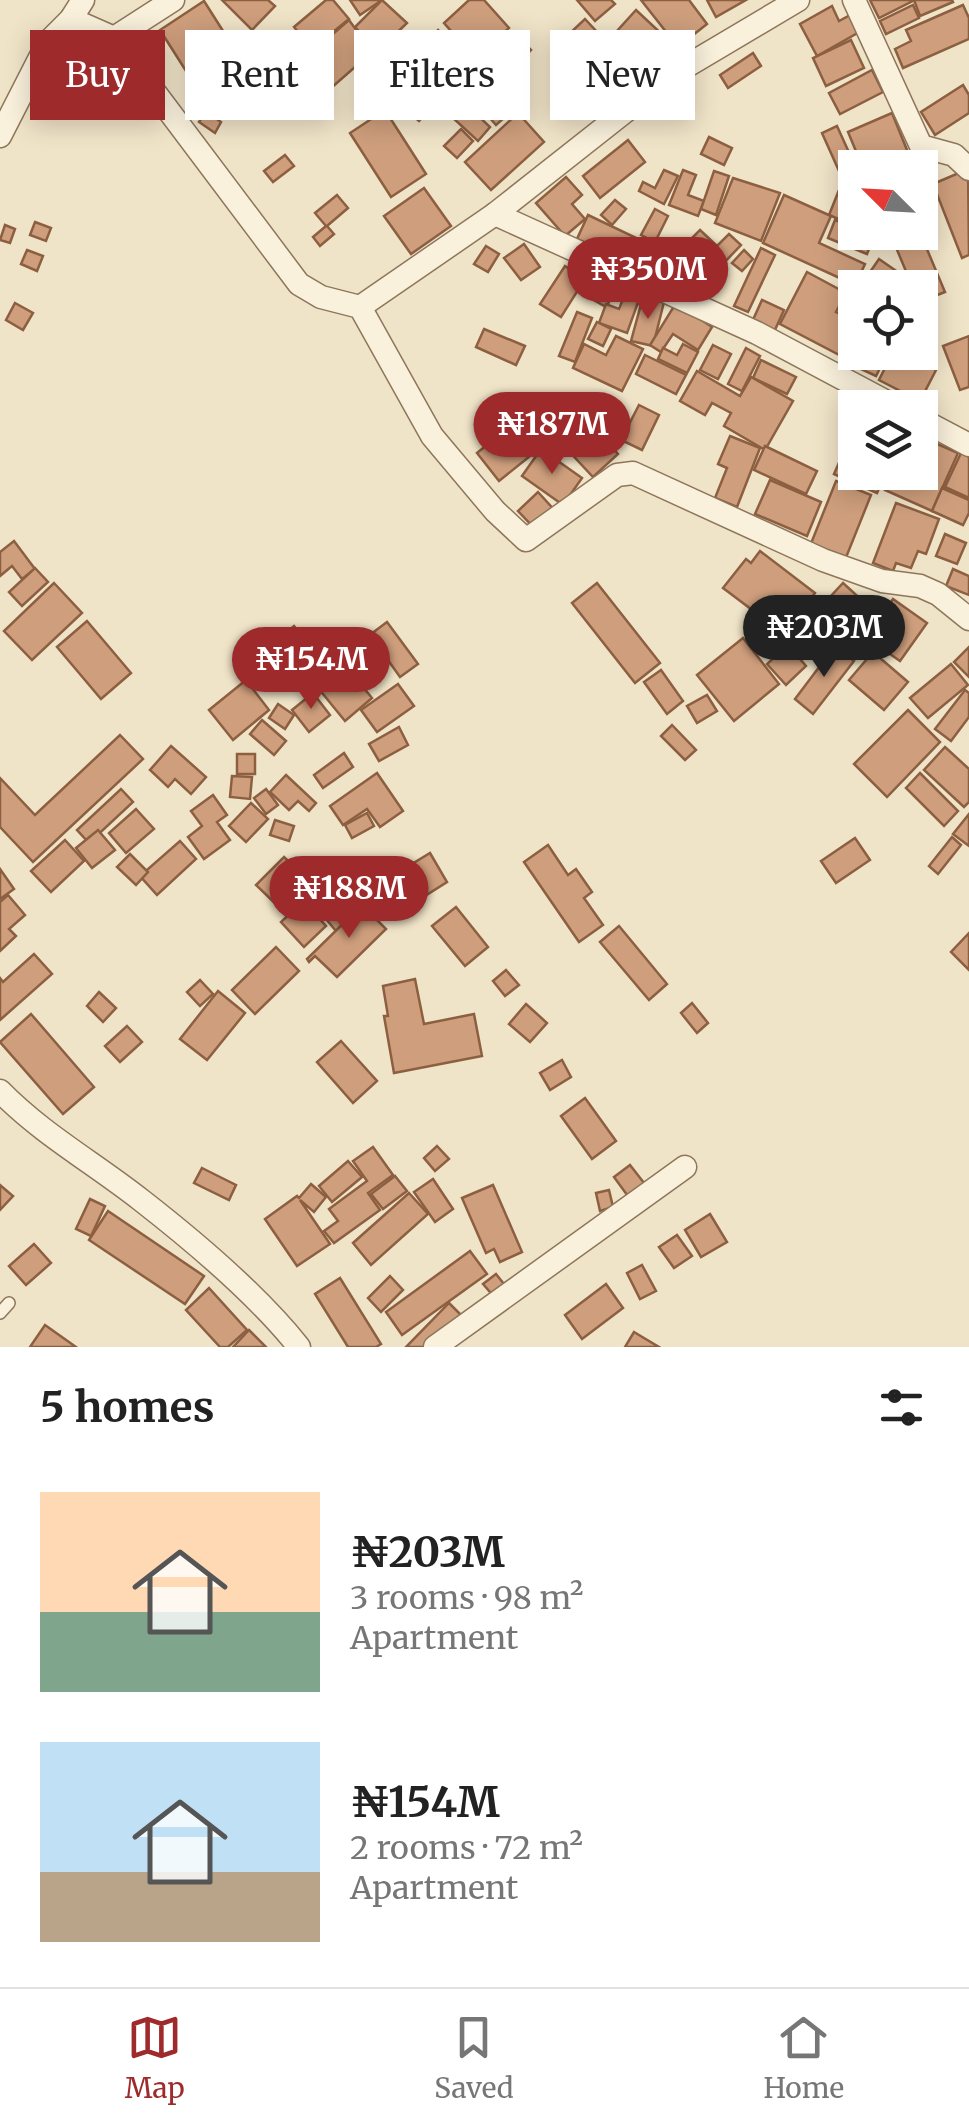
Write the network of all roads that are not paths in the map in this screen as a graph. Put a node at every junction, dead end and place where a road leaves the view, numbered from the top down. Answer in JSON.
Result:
{"nodes":[{"id":1,"x":174,"y":0,"type":"edge"},
{"id":2,"x":798,"y":0,"type":"edge"},
{"id":3,"x":854,"y":0,"type":"edge"},
{"id":4,"x":77,"y":9,"type":"edge"},
{"id":5,"x":104,"y":30,"type":"edge"},
{"id":6,"x":127,"y":30,"type":"edge"},
{"id":7,"x":165,"y":106,"type":"edge"},
{"id":8,"x":0,"y":136,"type":"edge"},
{"id":9,"x":969,"y":169,"type":"edge"},
{"id":10,"x":495,"y":214,"type":"junction"},
{"id":11,"x":360,"y":306,"type":"junction"},
{"id":12,"x":864,"y":390,"type":"edge"},
{"id":13,"x":938,"y":429,"type":"edge"},
{"id":14,"x":969,"y":445,"type":"edge"},
{"id":15,"x":969,"y":619,"type":"edge"},
{"id":16,"x":0,"y":1091,"type":"edge"},
{"id":17,"x":685,"y":1167,"type":"dead end"},
{"id":18,"x":299,"y":1347,"type":"edge"},
{"id":19,"x":435,"y":1347,"type":"edge"}],
"edges":[{"from":1,"to":6,"type":"street"},
{"from":2,"to":10,"type":"street"},
{"from":3,"to":9,"type":"street"},
{"from":4,"to":5,"type":"street"},
{"from":4,"to":8,"type":"street"},
{"from":7,"to":11,"type":"street"},
{"from":10,"to":11,"type":"street"},
{"from":10,"to":12,"type":"street"},
{"from":11,"to":15,"type":"street"},
{"from":13,"to":14,"type":"street"},
{"from":16,"to":18,"type":"street"},
{"from":17,"to":19,"type":"street"}]}
